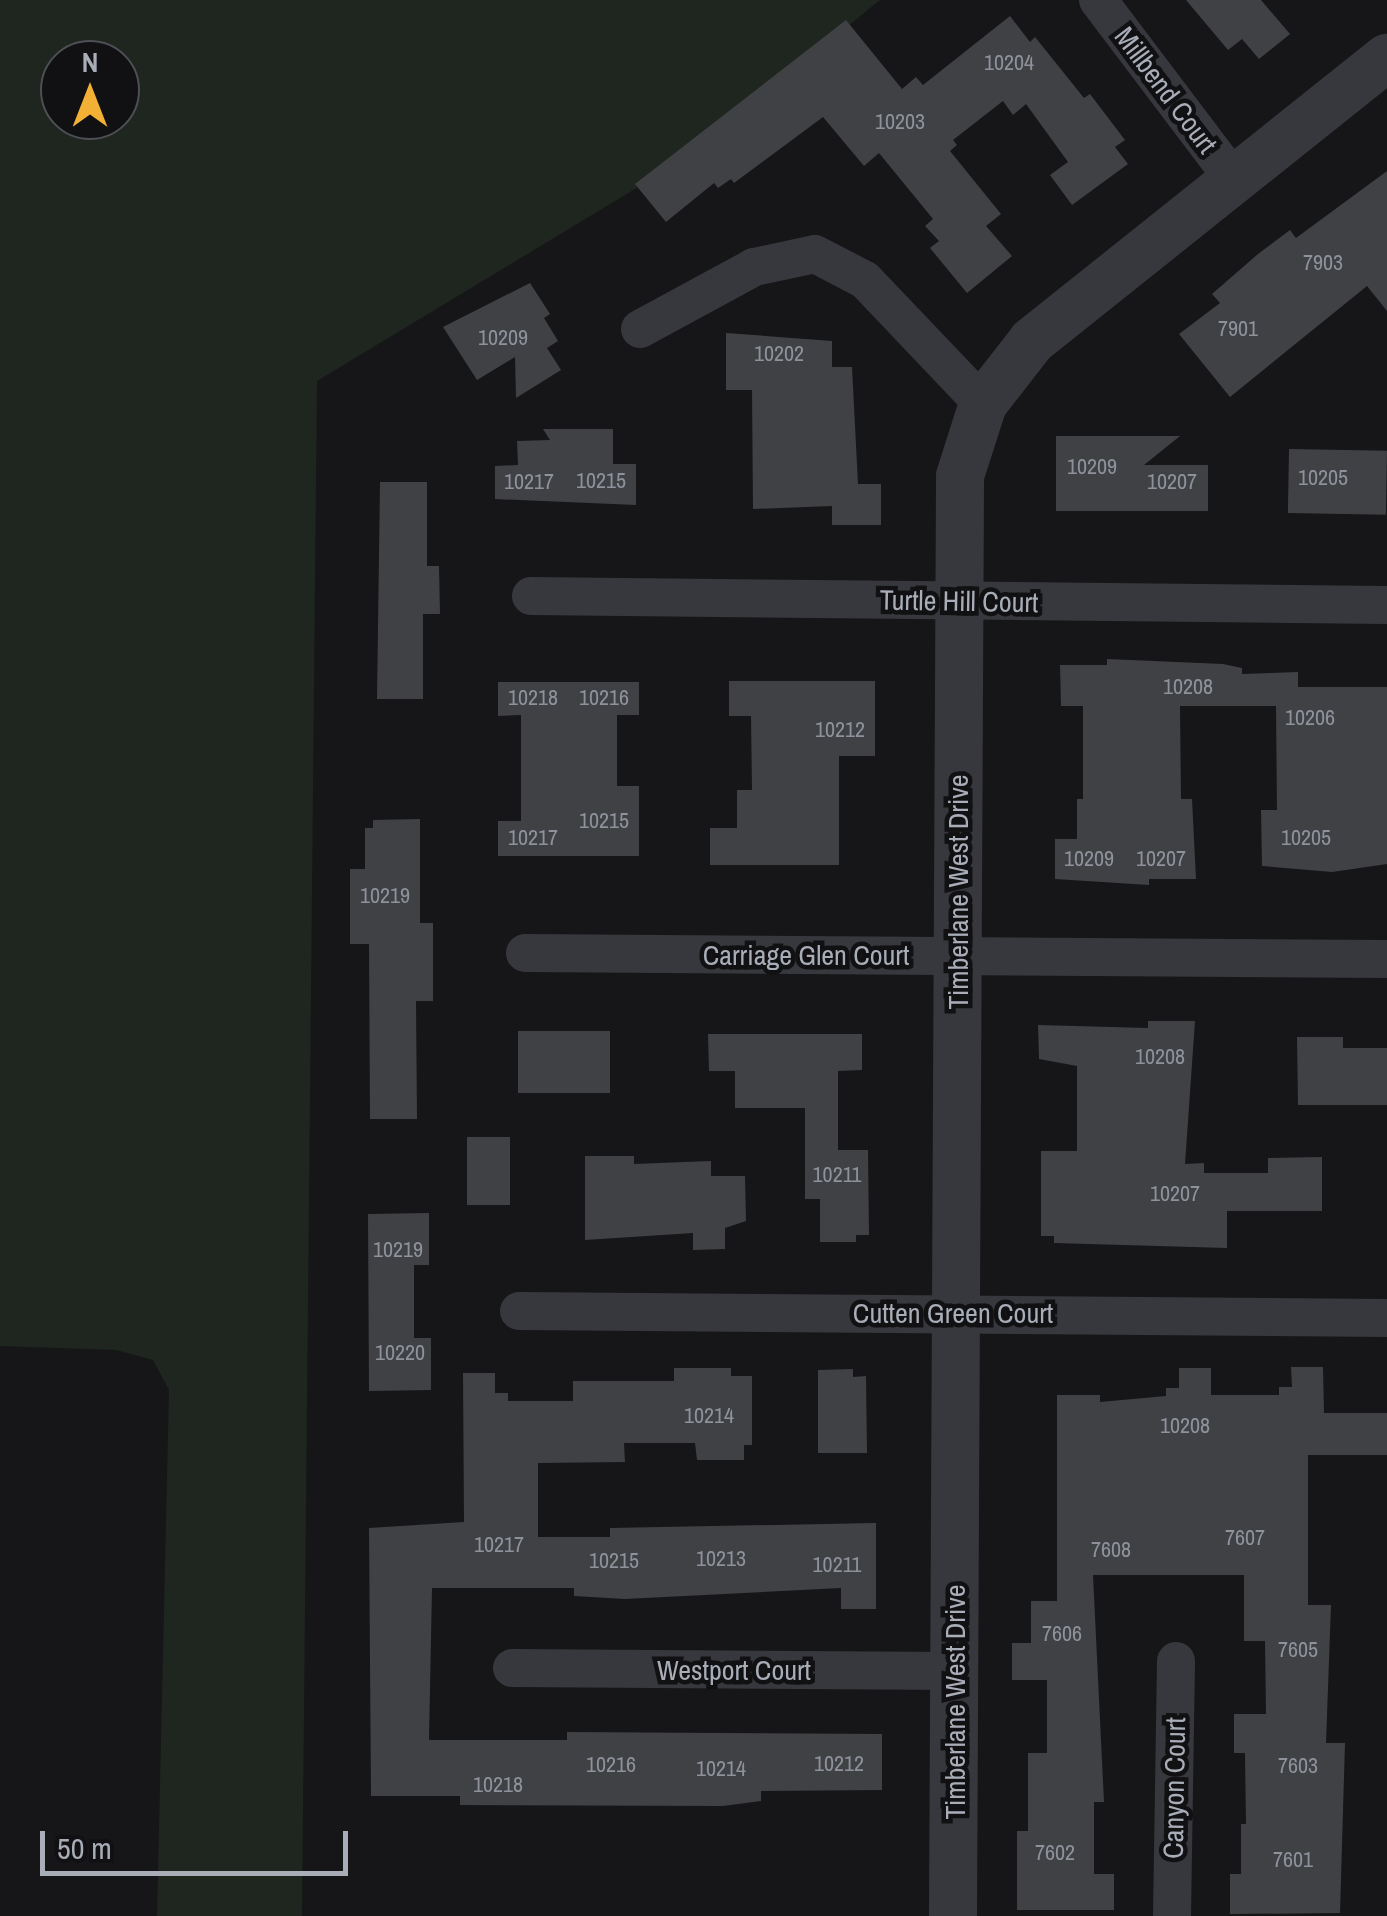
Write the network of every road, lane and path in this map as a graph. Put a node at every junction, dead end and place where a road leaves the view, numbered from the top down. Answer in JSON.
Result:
{"nodes":[{"id":1,"x":1098,"y":0,"type":"edge"},
{"id":2,"x":1387,"y":58,"type":"edge"},
{"id":3,"x":1234,"y":180,"type":"junction"},
{"id":4,"x":640,"y":329,"type":"dead end"},
{"id":5,"x":984,"y":404,"type":"junction"},
{"id":6,"x":532,"y":596,"type":"dead end"},
{"id":7,"x":958,"y":601,"type":"junction"},
{"id":8,"x":1387,"y":605,"type":"edge"},
{"id":9,"x":526,"y":953,"type":"dead end"},
{"id":10,"x":958,"y":956,"type":"junction"},
{"id":11,"x":1387,"y":959,"type":"edge"},
{"id":12,"x":519,"y":1311,"type":"dead end"},
{"id":13,"x":957,"y":1313,"type":"junction"},
{"id":14,"x":1387,"y":1318,"type":"edge"},
{"id":15,"x":1176,"y":1661,"type":"dead end"},
{"id":16,"x":512,"y":1668,"type":"dead end"},
{"id":17,"x":956,"y":1671,"type":"junction"},
{"id":18,"x":953,"y":1916,"type":"edge"},
{"id":19,"x":1172,"y":1916,"type":"edge"}],
"edges":[{"from":1,"to":3,"type":"street","name":"Millbend Court"},
{"from":2,"to":3,"type":"street","name":"Timberlane West Drive"},
{"from":3,"to":5,"type":"street","name":"Timberlane West Drive"},
{"from":4,"to":5,"type":"street"},
{"from":5,"to":7,"type":"street","name":"Timberlane West Drive"},
{"from":6,"to":7,"type":"street","name":"Turtle Hill Court"},
{"from":7,"to":8,"type":"street","name":"Turtle Hill Court"},
{"from":7,"to":10,"type":"street","name":"Timberlane West Drive"},
{"from":9,"to":10,"type":"street","name":"Carriage Glen Court"},
{"from":10,"to":11,"type":"street","name":"Carriage Glen Court"},
{"from":10,"to":13,"type":"street","name":"Timberlane West Drive"},
{"from":12,"to":13,"type":"street","name":"Cutten Green Court"},
{"from":13,"to":14,"type":"street","name":"Cutten Green Court"},
{"from":13,"to":17,"type":"street","name":"Timberlane West Drive"},
{"from":15,"to":19,"type":"street","name":"Canyon Court"},
{"from":16,"to":17,"type":"street","name":"Westport Court"},
{"from":17,"to":18,"type":"street","name":"Timberlane West Drive"}]}
